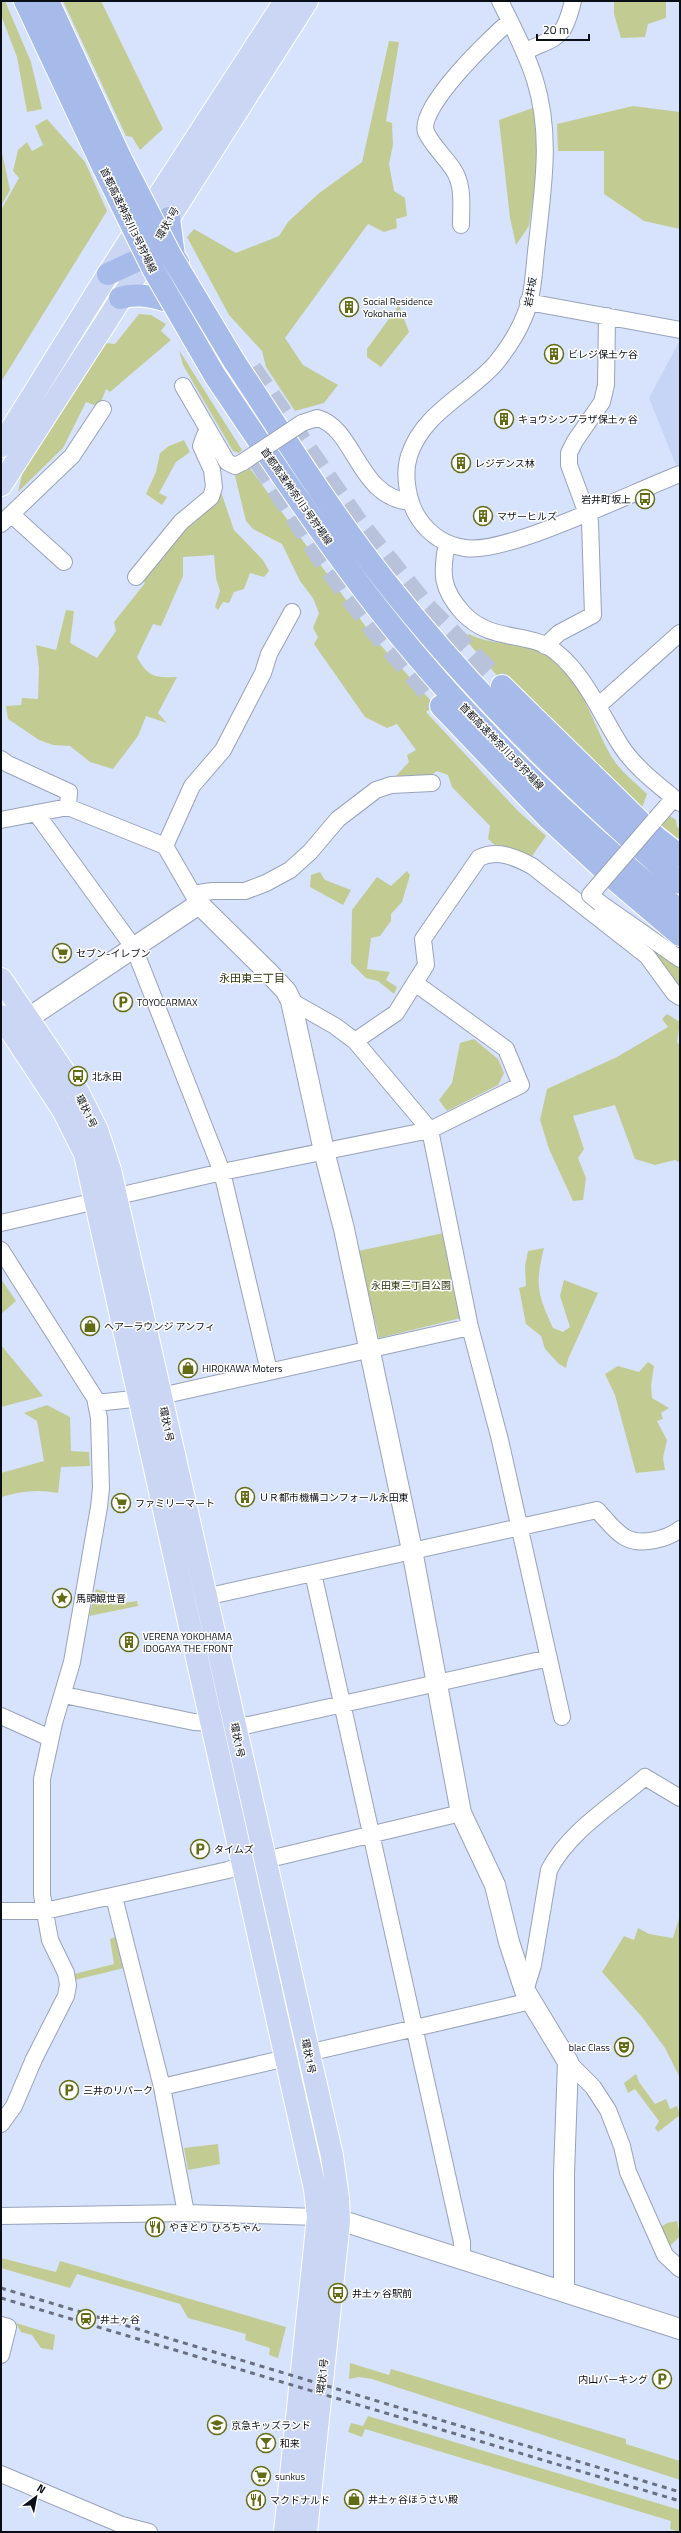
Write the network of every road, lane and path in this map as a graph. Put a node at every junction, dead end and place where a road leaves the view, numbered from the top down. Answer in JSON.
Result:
{"nodes":[{"id":1,"x":25,"y":1,"type":"edge"},
{"id":2,"x":48,"y":1,"type":"edge"},
{"id":3,"x":285,"y":1,"type":"edge"},
{"id":4,"x":307,"y":1,"type":"edge"},
{"id":5,"x":500,"y":1,"type":"edge"},
{"id":6,"x":573,"y":1,"type":"edge"},
{"id":7,"x":510,"y":20,"type":"junction"},
{"id":8,"x":524,"y":52,"type":"junction"},
{"id":9,"x":113,"y":164,"type":"junction"},
{"id":10,"x":169,"y":218,"type":"junction"},
{"id":11,"x":143,"y":220,"type":"junction"},
{"id":12,"x":461,"y":225,"type":"dead end"},
{"id":13,"x":149,"y":255,"type":"junction"},
{"id":14,"x":177,"y":260,"type":"junction"},
{"id":15,"x":108,"y":274,"type":"junction"},
{"id":16,"x":120,"y":298,"type":"junction"},
{"id":17,"x":164,"y":300,"type":"junction"},
{"id":18,"x":528,"y":302,"type":"junction"},
{"id":19,"x":607,"y":316,"type":"junction"},
{"id":20,"x":216,"y":321,"type":"dead end"},
{"id":21,"x":680,"y":330,"type":"edge"},
{"id":22,"x":187,"y":337,"type":"dead end"},
{"id":23,"x":183,"y":386,"type":"dead end"},
{"id":24,"x":104,"y":409,"type":"dead end"},
{"id":25,"x":210,"y":433,"type":"junction"},
{"id":26,"x":1,"y":446,"type":"edge"},
{"id":27,"x":680,"y":474,"type":"edge"},
{"id":28,"x":1,"y":485,"type":"edge"},
{"id":29,"x":411,"y":502,"type":"junction"},
{"id":30,"x":588,"y":512,"type":"junction"},
{"id":31,"x":6,"y":519,"type":"edge"},
{"id":32,"x":442,"y":540,"type":"junction"},
{"id":33,"x":64,"y":562,"type":"dead end"},
{"id":34,"x":136,"y":576,"type":"dead end"},
{"id":35,"x":292,"y":612,"type":"dead end"},
{"id":36,"x":680,"y":633,"type":"edge"},
{"id":37,"x":545,"y":646,"type":"junction"},
{"id":38,"x":502,"y":686,"type":"tunnel mouth"},
{"id":39,"x":441,"y":706,"type":"tunnel mouth"},
{"id":40,"x":598,"y":706,"type":"junction"},
{"id":41,"x":1,"y":759,"type":"edge"},
{"id":42,"x":432,"y":783,"type":"dead end"},
{"id":43,"x":677,"y":801,"type":"edge"},
{"id":44,"x":68,"y":807,"type":"junction"},
{"id":45,"x":36,"y":814,"type":"junction"},
{"id":46,"x":1,"y":820,"type":"edge"},
{"id":47,"x":166,"y":846,"type":"junction"},
{"id":48,"x":680,"y":856,"type":"edge"},
{"id":49,"x":680,"y":883,"type":"edge"},
{"id":50,"x":196,"y":899,"type":"junction"},
{"id":51,"x":680,"y":911,"type":"edge"},
{"id":52,"x":680,"y":935,"type":"edge"},
{"id":53,"x":134,"y":948,"type":"junction"},
{"id":54,"x":680,"y":959,"type":"edge"},
{"id":55,"x":1,"y":979,"type":"edge"},
{"id":56,"x":415,"y":983,"type":"junction"},
{"id":57,"x":680,"y":997,"type":"edge"},
{"id":58,"x":291,"y":1000,"type":"junction"},
{"id":59,"x":13,"y":1021,"type":"edge"},
{"id":60,"x":355,"y":1041,"type":"junction"},
{"id":61,"x":430,"y":1130,"type":"junction"},
{"id":62,"x":324,"y":1151,"type":"junction"},
{"id":63,"x":222,"y":1172,"type":"junction"},
{"id":64,"x":105,"y":1200,"type":"junction"},
{"id":65,"x":1,"y":1223,"type":"edge"},
{"id":66,"x":1,"y":1250,"type":"edge"},
{"id":67,"x":470,"y":1327,"type":"junction"},
{"id":68,"x":368,"y":1348,"type":"junction"},
{"id":69,"x":269,"y":1371,"type":"junction"},
{"id":70,"x":161,"y":1396,"type":"junction"},
{"id":71,"x":140,"y":1399,"type":"junction"},
{"id":72,"x":96,"y":1403,"type":"junction"},
{"id":73,"x":518,"y":1527,"type":"junction"},
{"id":74,"x":680,"y":1529,"type":"edge"},
{"id":75,"x":412,"y":1550,"type":"junction"},
{"id":76,"x":313,"y":1572,"type":"junction"},
{"id":77,"x":206,"y":1596,"type":"junction"},
{"id":78,"x":185,"y":1602,"type":"junction"},
{"id":79,"x":548,"y":1658,"type":"junction"},
{"id":80,"x":438,"y":1683,"type":"junction"},
{"id":81,"x":64,"y":1695,"type":"junction"},
{"id":82,"x":342,"y":1704,"type":"junction"},
{"id":83,"x":1,"y":1716,"type":"edge"},
{"id":84,"x":562,"y":1717,"type":"dead end"},
{"id":85,"x":213,"y":1724,"type":"junction"},
{"id":86,"x":236,"y":1725,"type":"junction"},
{"id":87,"x":50,"y":1738,"type":"junction"},
{"id":88,"x":680,"y":1798,"type":"edge"},
{"id":89,"x":461,"y":1813,"type":"junction"},
{"id":90,"x":371,"y":1834,"type":"junction"},
{"id":91,"x":265,"y":1860,"type":"junction"},
{"id":92,"x":243,"y":1864,"type":"junction"},
{"id":93,"x":114,"y":1897,"type":"junction"},
{"id":94,"x":1,"y":1911,"type":"edge"},
{"id":95,"x":45,"y":1911,"type":"junction"},
{"id":96,"x":528,"y":1996,"type":"junction"},
{"id":97,"x":414,"y":2028,"type":"junction"},
{"id":98,"x":309,"y":2053,"type":"junction"},
{"id":99,"x":286,"y":2058,"type":"junction"},
{"id":100,"x":568,"y":2062,"type":"junction"},
{"id":101,"x":162,"y":2087,"type":"junction"},
{"id":102,"x":1,"y":2124,"type":"edge"},
{"id":103,"x":186,"y":2213,"type":"junction"},
{"id":104,"x":1,"y":2216,"type":"edge"},
{"id":105,"x":318,"y":2217,"type":"junction"},
{"id":106,"x":339,"y":2221,"type":"junction"},
{"id":107,"x":462,"y":2259,"type":"junction"},
{"id":108,"x":680,"y":2268,"type":"edge"},
{"id":109,"x":564,"y":2291,"type":"junction"},
{"id":110,"x":1,"y":2325,"type":"edge"},
{"id":111,"x":680,"y":2329,"type":"edge"},
{"id":112,"x":1,"y":2355,"type":"edge"},
{"id":113,"x":1,"y":2474,"type":"edge"},
{"id":114,"x":119,"y":2529,"type":"edge"},
{"id":115,"x":149,"y":2532,"type":"edge"},
{"id":116,"x":285,"y":2532,"type":"edge"},
{"id":117,"x":306,"y":2532,"type":"edge"}],
"edges":[{"from":1,"to":9,"type":"highway","name":"首都高速神奈川3号狩場線"},
{"from":2,"to":9,"type":"highway","name":"首都高速神奈川3号狩場線"},
{"from":3,"to":11,"type":"main road","name":"環状1号"},
{"from":4,"to":10,"type":"main road","name":"環状1号"},
{"from":5,"to":7,"type":"street","name":"岩井坂"},
{"from":6,"to":8,"type":"street"},
{"from":7,"to":8,"type":"street","name":"岩井坂"},
{"from":7,"to":12,"type":"street"},
{"from":8,"to":18,"type":"street","name":"岩井坂"},
{"from":9,"to":49,"type":"highway","name":"首都高速神奈川3号狩場線","bridge":true},
{"from":9,"to":51,"type":"highway","name":"首都高速神奈川3号狩場線","bridge":true},
{"from":10,"to":13,"type":"main road","name":"環状1号"},
{"from":10,"to":14,"type":"highway"},
{"from":11,"to":13,"type":"highway"},
{"from":11,"to":15,"type":"main road","name":"環状1号"},
{"from":13,"to":14,"type":"highway"},
{"from":13,"to":15,"type":"highway"},
{"from":13,"to":16,"type":"main road","name":"環状1号"},
{"from":13,"to":17,"type":"highway"},
{"from":14,"to":20,"type":"highway"},
{"from":15,"to":26,"type":"main road","name":"環状1号"},
{"from":16,"to":17,"type":"highway"},
{"from":16,"to":28,"type":"main road","name":"環状1号"},
{"from":17,"to":22,"type":"highway"},
{"from":18,"to":19,"type":"street"},
{"from":18,"to":29,"type":"street","name":"岩井坂"},
{"from":19,"to":21,"type":"street"},
{"from":19,"to":30,"type":"street"},
{"from":23,"to":25,"type":"street"},
{"from":24,"to":31,"type":"street"},
{"from":25,"to":29,"type":"street","bridge":true},
{"from":25,"to":34,"type":"street"},
{"from":27,"to":30,"type":"street"},
{"from":29,"to":32,"type":"street","name":"岩井坂"},
{"from":30,"to":32,"type":"street"},
{"from":30,"to":37,"type":"street"},
{"from":31,"to":33,"type":"street"},
{"from":32,"to":37,"type":"street"},
{"from":35,"to":47,"type":"street"},
{"from":36,"to":40,"type":"street"},
{"from":37,"to":40,"type":"street"},
{"from":38,"to":48,"type":"highway"},
{"from":39,"to":52,"type":"highway"},
{"from":40,"to":43,"type":"street"},
{"from":41,"to":44,"type":"street"},
{"from":42,"to":50,"type":"street"},
{"from":43,"to":54,"type":"street","bridge":true},
{"from":44,"to":45,"type":"street"},
{"from":44,"to":47,"type":"street"},
{"from":45,"to":46,"type":"street"},
{"from":45,"to":53,"type":"street"},
{"from":47,"to":50,"type":"street"},
{"from":50,"to":53,"type":"street"},
{"from":50,"to":58,"type":"street"},
{"from":53,"to":59,"type":"street"},
{"from":53,"to":63,"type":"street"},
{"from":55,"to":59,"type":"main road","name":"環状1号"},
{"from":56,"to":57,"type":"street"},
{"from":56,"to":60,"type":"street"},
{"from":56,"to":61,"type":"street"},
{"from":58,"to":60,"type":"street"},
{"from":58,"to":62,"type":"street"},
{"from":59,"to":64,"type":"main road","name":"環状1号"},
{"from":60,"to":61,"type":"street"},
{"from":61,"to":62,"type":"street"},
{"from":61,"to":67,"type":"street"},
{"from":62,"to":63,"type":"street"},
{"from":62,"to":68,"type":"street"},
{"from":63,"to":64,"type":"street"},
{"from":63,"to":69,"type":"street"},
{"from":64,"to":65,"type":"street"},
{"from":64,"to":70,"type":"main road","name":"環状1号"},
{"from":64,"to":71,"type":"main road","name":"環状1号"},
{"from":66,"to":72,"type":"street"},
{"from":67,"to":68,"type":"street"},
{"from":67,"to":73,"type":"street"},
{"from":68,"to":69,"type":"street"},
{"from":68,"to":75,"type":"street"},
{"from":69,"to":70,"type":"street"},
{"from":70,"to":71,"type":"street"},
{"from":70,"to":77,"type":"main road","name":"環状1号"},
{"from":71,"to":72,"type":"street"},
{"from":71,"to":78,"type":"main road","name":"環状1号"},
{"from":72,"to":81,"type":"street"},
{"from":73,"to":74,"type":"street"},
{"from":73,"to":75,"type":"street"},
{"from":73,"to":79,"type":"street"},
{"from":75,"to":76,"type":"street"},
{"from":75,"to":80,"type":"street"},
{"from":76,"to":77,"type":"street"},
{"from":76,"to":82,"type":"street"},
{"from":77,"to":78,"type":"street"},
{"from":77,"to":86,"type":"main road","name":"環状1号"},
{"from":78,"to":85,"type":"main road","name":"環状1号"},
{"from":79,"to":80,"type":"street"},
{"from":79,"to":84,"type":"street"},
{"from":80,"to":82,"type":"street"},
{"from":80,"to":89,"type":"street"},
{"from":81,"to":85,"type":"street"},
{"from":81,"to":87,"type":"street"},
{"from":82,"to":86,"type":"street"},
{"from":82,"to":90,"type":"street"},
{"from":83,"to":87,"type":"street"},
{"from":85,"to":86,"type":"street"},
{"from":85,"to":92,"type":"main road","name":"環状1号"},
{"from":86,"to":91,"type":"main road","name":"環状1号"},
{"from":87,"to":95,"type":"street"},
{"from":88,"to":96,"type":"street"},
{"from":89,"to":90,"type":"street"},
{"from":89,"to":96,"type":"street"},
{"from":90,"to":91,"type":"street"},
{"from":90,"to":97,"type":"street"},
{"from":91,"to":98,"type":"main road","name":"環状1号"},
{"from":92,"to":93,"type":"street"},
{"from":92,"to":99,"type":"main road","name":"環状1号"},
{"from":93,"to":95,"type":"street"},
{"from":93,"to":101,"type":"street"},
{"from":94,"to":95,"type":"street"},
{"from":95,"to":102,"type":"street"},
{"from":96,"to":97,"type":"street"},
{"from":96,"to":100,"type":"street"},
{"from":97,"to":98,"type":"street"},
{"from":97,"to":107,"type":"street"},
{"from":98,"to":99,"type":"street"},
{"from":98,"to":106,"type":"main road","name":"環状1号"},
{"from":99,"to":101,"type":"street"},
{"from":99,"to":105,"type":"main road","name":"環状1号"},
{"from":100,"to":108,"type":"street"},
{"from":100,"to":109,"type":"street"},
{"from":101,"to":103,"type":"street"},
{"from":103,"to":104,"type":"street"},
{"from":103,"to":105,"type":"street"},
{"from":105,"to":106,"type":"street"},
{"from":105,"to":116,"type":"main road","name":"環状1号"},
{"from":106,"to":107,"type":"street"},
{"from":106,"to":117,"type":"main road","name":"環状1号"},
{"from":107,"to":109,"type":"street"},
{"from":109,"to":111,"type":"street"},
{"from":110,"to":112,"type":"street"},
{"from":113,"to":114,"type":"street"},
{"from":114,"to":115,"type":"street"}]}
